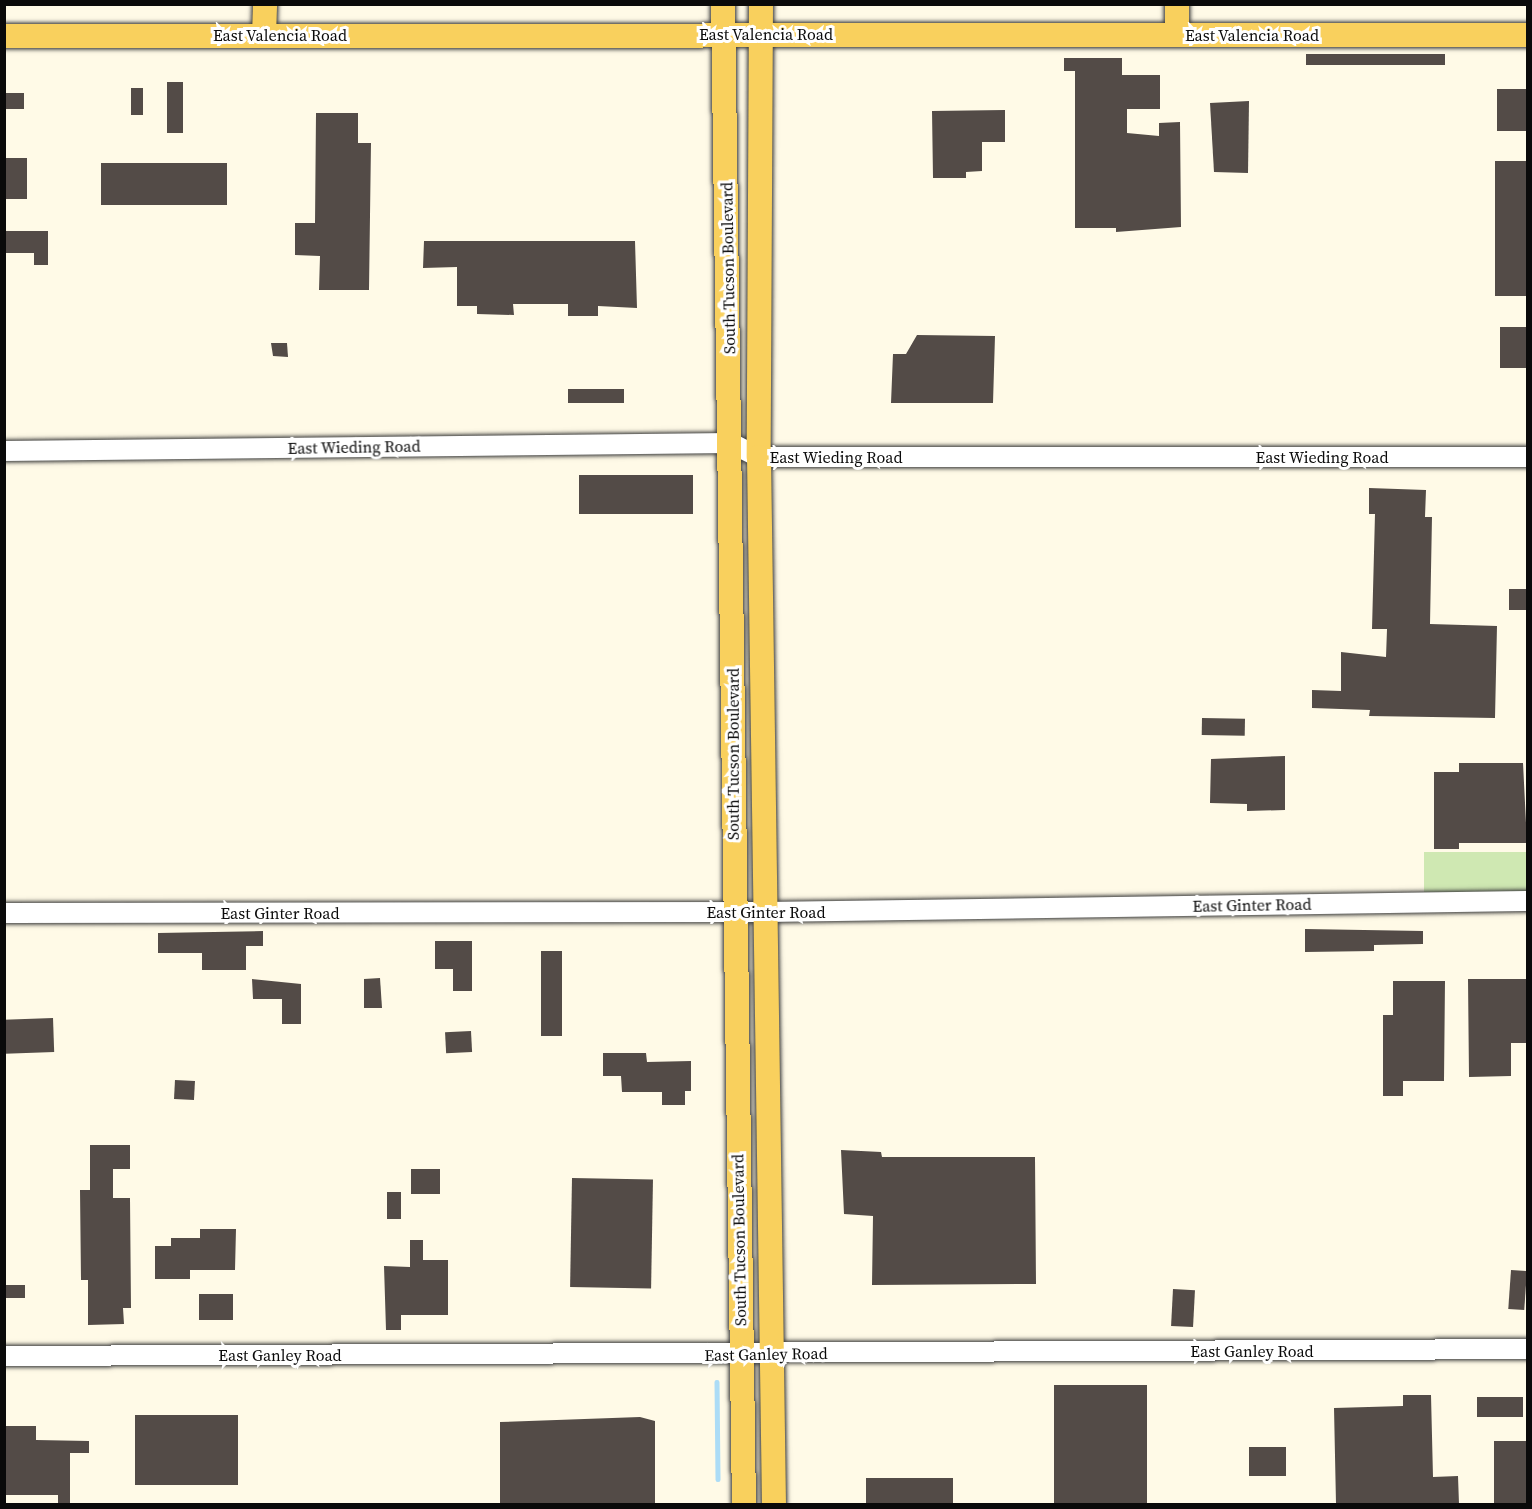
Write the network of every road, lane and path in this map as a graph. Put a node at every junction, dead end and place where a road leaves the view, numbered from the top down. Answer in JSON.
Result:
{"nodes":[{"id":1,"x":265,"y":4,"type":"edge"},
{"id":2,"x":723,"y":4,"type":"edge"},
{"id":3,"x":761,"y":4,"type":"edge"},
{"id":4,"x":1176,"y":4,"type":"edge"},
{"id":5,"x":723,"y":34,"type":"junction"},
{"id":6,"x":264,"y":35,"type":"junction"},
{"id":7,"x":761,"y":35,"type":"junction"},
{"id":8,"x":1177,"y":35,"type":"junction"},
{"id":9,"x":1527,"y":35,"type":"edge"},
{"id":10,"x":4,"y":36,"type":"edge"},
{"id":11,"x":731,"y":443,"type":"junction"},
{"id":12,"x":4,"y":452,"type":"edge"},
{"id":13,"x":759,"y":457,"type":"junction"},
{"id":14,"x":1527,"y":457,"type":"edge"},
{"id":15,"x":1527,"y":901,"type":"edge"},
{"id":16,"x":734,"y":912,"type":"junction"},
{"id":17,"x":765,"y":912,"type":"junction"},
{"id":18,"x":4,"y":914,"type":"edge"},
{"id":19,"x":1527,"y":1349,"type":"edge"},
{"id":20,"x":771,"y":1353,"type":"junction"},
{"id":21,"x":741,"y":1354,"type":"junction"},
{"id":22,"x":4,"y":1356,"type":"edge"},
{"id":23,"x":744,"y":1504,"type":"edge"},
{"id":24,"x":774,"y":1504,"type":"edge"}],
"edges":[{"from":1,"to":6,"type":"main road"},
{"from":2,"to":5,"type":"main road","name":"South Tucson Boulevard"},
{"from":3,"to":7,"type":"main road","name":"South Tucson Boulevard"},
{"from":4,"to":8,"type":"main road"},
{"from":5,"to":6,"type":"main road","name":"East Valencia Road"},
{"from":5,"to":7,"type":"main road","name":"East Valencia Road"},
{"from":5,"to":11,"type":"main road","name":"South Tucson Boulevard"},
{"from":6,"to":10,"type":"main road","name":"East Valencia Road"},
{"from":7,"to":8,"type":"main road","name":"East Valencia Road"},
{"from":7,"to":13,"type":"main road","name":"South Tucson Boulevard"},
{"from":8,"to":9,"type":"main road","name":"East Valencia Road"},
{"from":11,"to":12,"type":"street","name":"East Wieding Road"},
{"from":11,"to":13,"type":"street","name":"East Wieding Road"},
{"from":11,"to":16,"type":"main road","name":"South Tucson Boulevard"},
{"from":13,"to":14,"type":"street","name":"East Wieding Road"},
{"from":13,"to":17,"type":"main road","name":"South Tucson Boulevard"},
{"from":15,"to":17,"type":"street","name":"East Ginter Road"},
{"from":16,"to":17,"type":"street","name":"East Ginter Road"},
{"from":16,"to":18,"type":"street","name":"East Ginter Road"},
{"from":16,"to":21,"type":"main road","name":"South Tucson Boulevard"},
{"from":17,"to":20,"type":"main road","name":"South Tucson Boulevard"},
{"from":19,"to":20,"type":"street","name":"East Ganley Road"},
{"from":20,"to":21,"type":"street","name":"East Ganley Road"},
{"from":20,"to":24,"type":"main road","name":"South Tucson Boulevard"},
{"from":21,"to":22,"type":"street","name":"East Ganley Road"},
{"from":21,"to":23,"type":"main road","name":"South Tucson Boulevard"}]}
